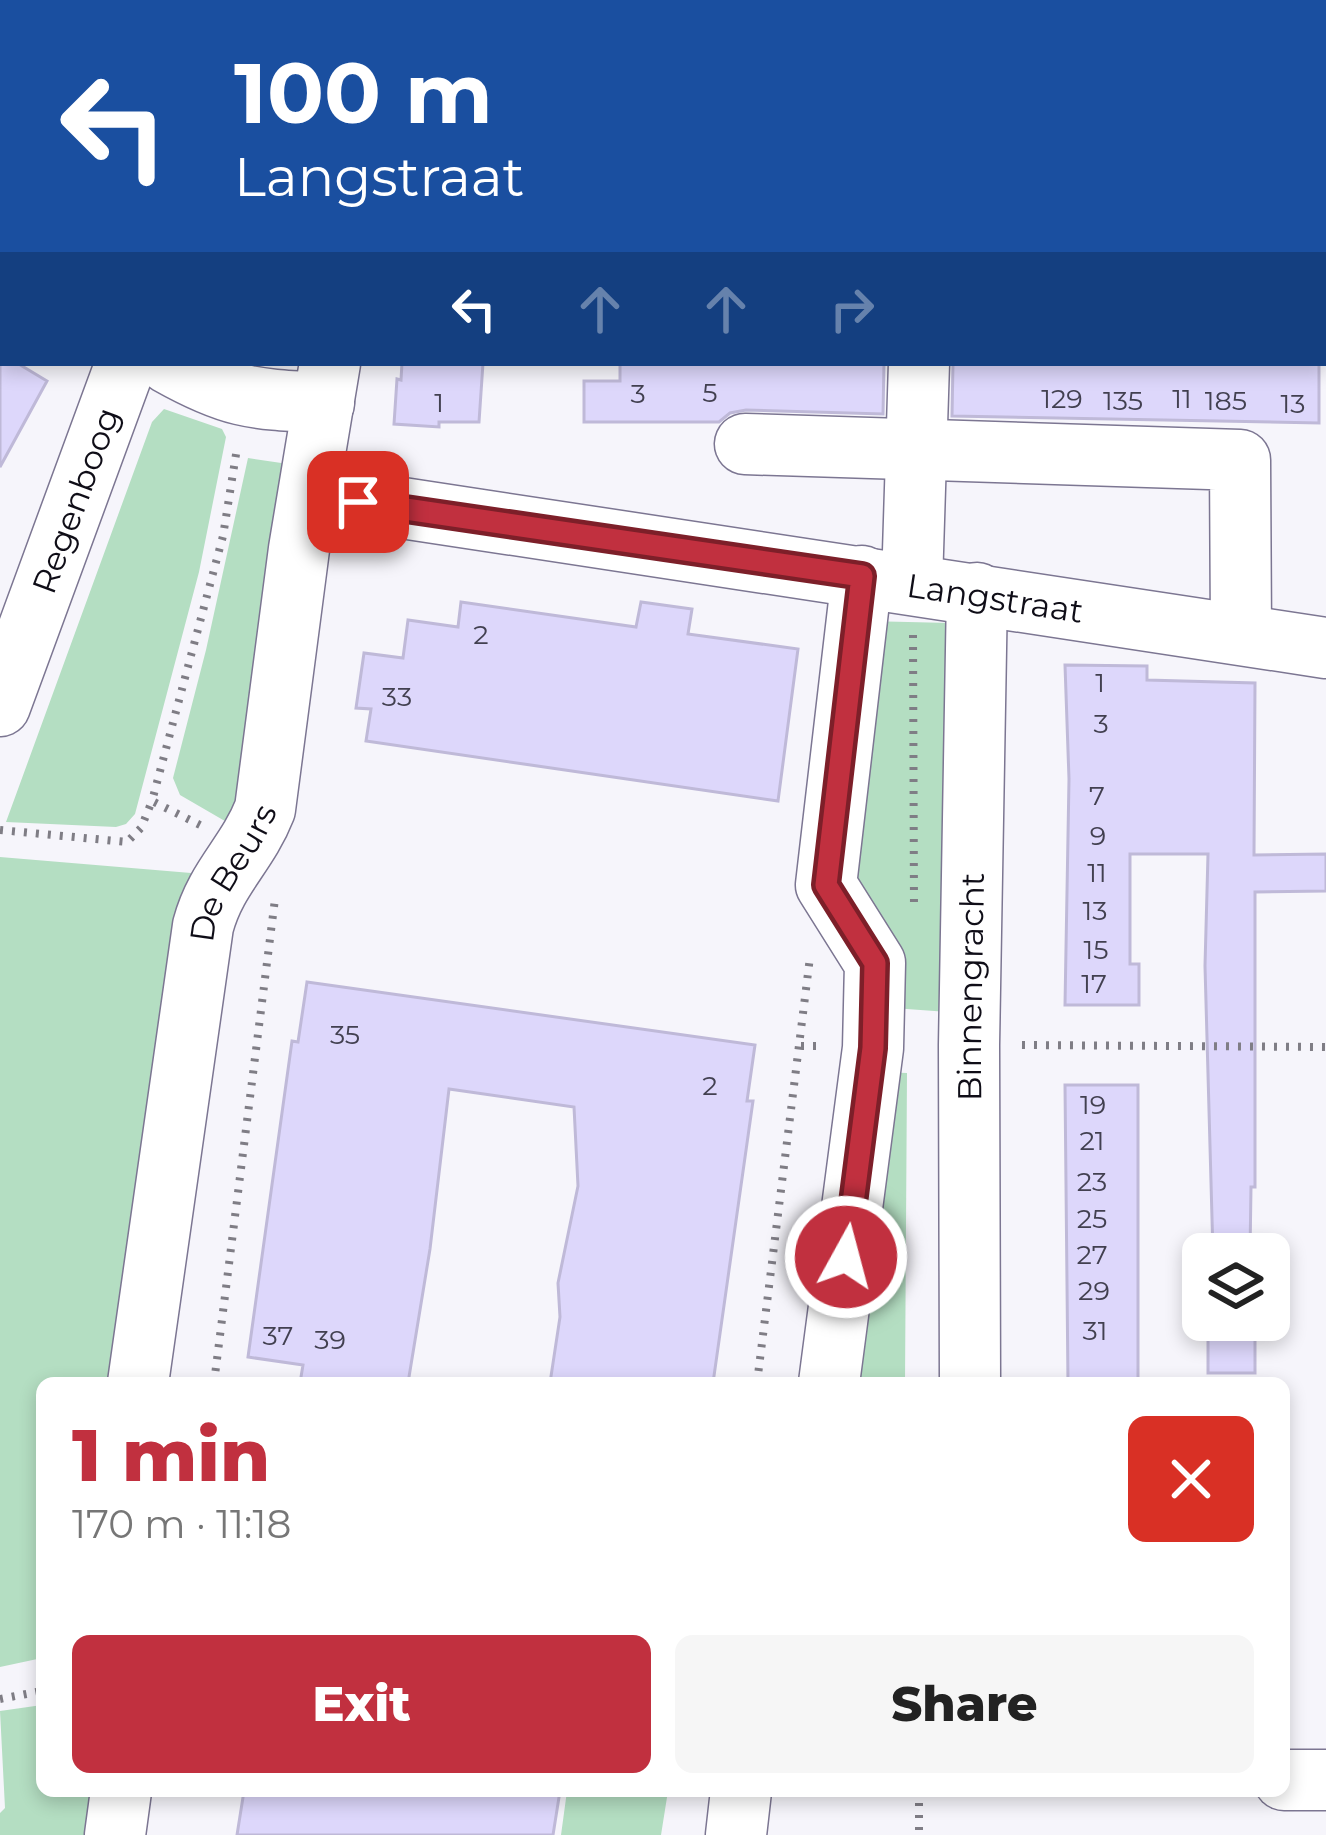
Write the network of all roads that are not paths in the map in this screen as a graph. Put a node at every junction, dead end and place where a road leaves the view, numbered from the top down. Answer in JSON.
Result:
{"nodes":[{"id":1,"x":125,"y":366,"type":"edge"},
{"id":2,"x":174,"y":366,"type":"edge"},
{"id":3,"x":919,"y":366,"type":"edge"},
{"id":4,"x":327,"y":383,"type":"edge"},
{"id":5,"x":745,"y":444,"type":"dead end"},
{"id":6,"x":916,"y":452,"type":"junction"},
{"id":7,"x":310,"y":494,"type":"junction"},
{"id":8,"x":887,"y":580,"type":"junction"},
{"id":9,"x":977,"y":592,"type":"junction"},
{"id":10,"x":1241,"y":634,"type":"junction"},
{"id":11,"x":1326,"y":648,"type":"edge"},
{"id":12,"x":0,"y":706,"type":"edge"},
{"id":13,"x":139,"y":1377,"type":"edge"},
{"id":14,"x":830,"y":1377,"type":"edge"},
{"id":15,"x":970,"y":1377,"type":"edge"},
{"id":16,"x":1290,"y":1780,"type":"edge"},
{"id":17,"x":1326,"y":1780,"type":"edge"},
{"id":18,"x":120,"y":1797,"type":"edge"},
{"id":19,"x":739,"y":1797,"type":"edge"},
{"id":20,"x":115,"y":1835,"type":"edge"},
{"id":21,"x":736,"y":1835,"type":"edge"}],
"edges":[{"from":1,"to":12,"type":"street","name":"Regenboog"},
{"from":2,"to":4,"type":"street"},
{"from":3,"to":6,"type":"street"},
{"from":4,"to":7,"type":"street","name":"De Beurs"},
{"from":5,"to":6,"type":"street"},
{"from":6,"to":8,"type":"street"},
{"from":6,"to":10,"type":"street"},
{"from":7,"to":8,"type":"street","name":"Langstraat"},
{"from":7,"to":13,"type":"street","name":"De Beurs"},
{"from":8,"to":9,"type":"street","name":"Langstraat"},
{"from":8,"to":14,"type":"street"},
{"from":9,"to":10,"type":"street","name":"Langstraat"},
{"from":9,"to":15,"type":"street","name":"Binnengracht"},
{"from":10,"to":11,"type":"street","name":"Langstraat"},
{"from":16,"to":17,"type":"street"},
{"from":18,"to":20,"type":"street"},
{"from":19,"to":21,"type":"street"}]}
